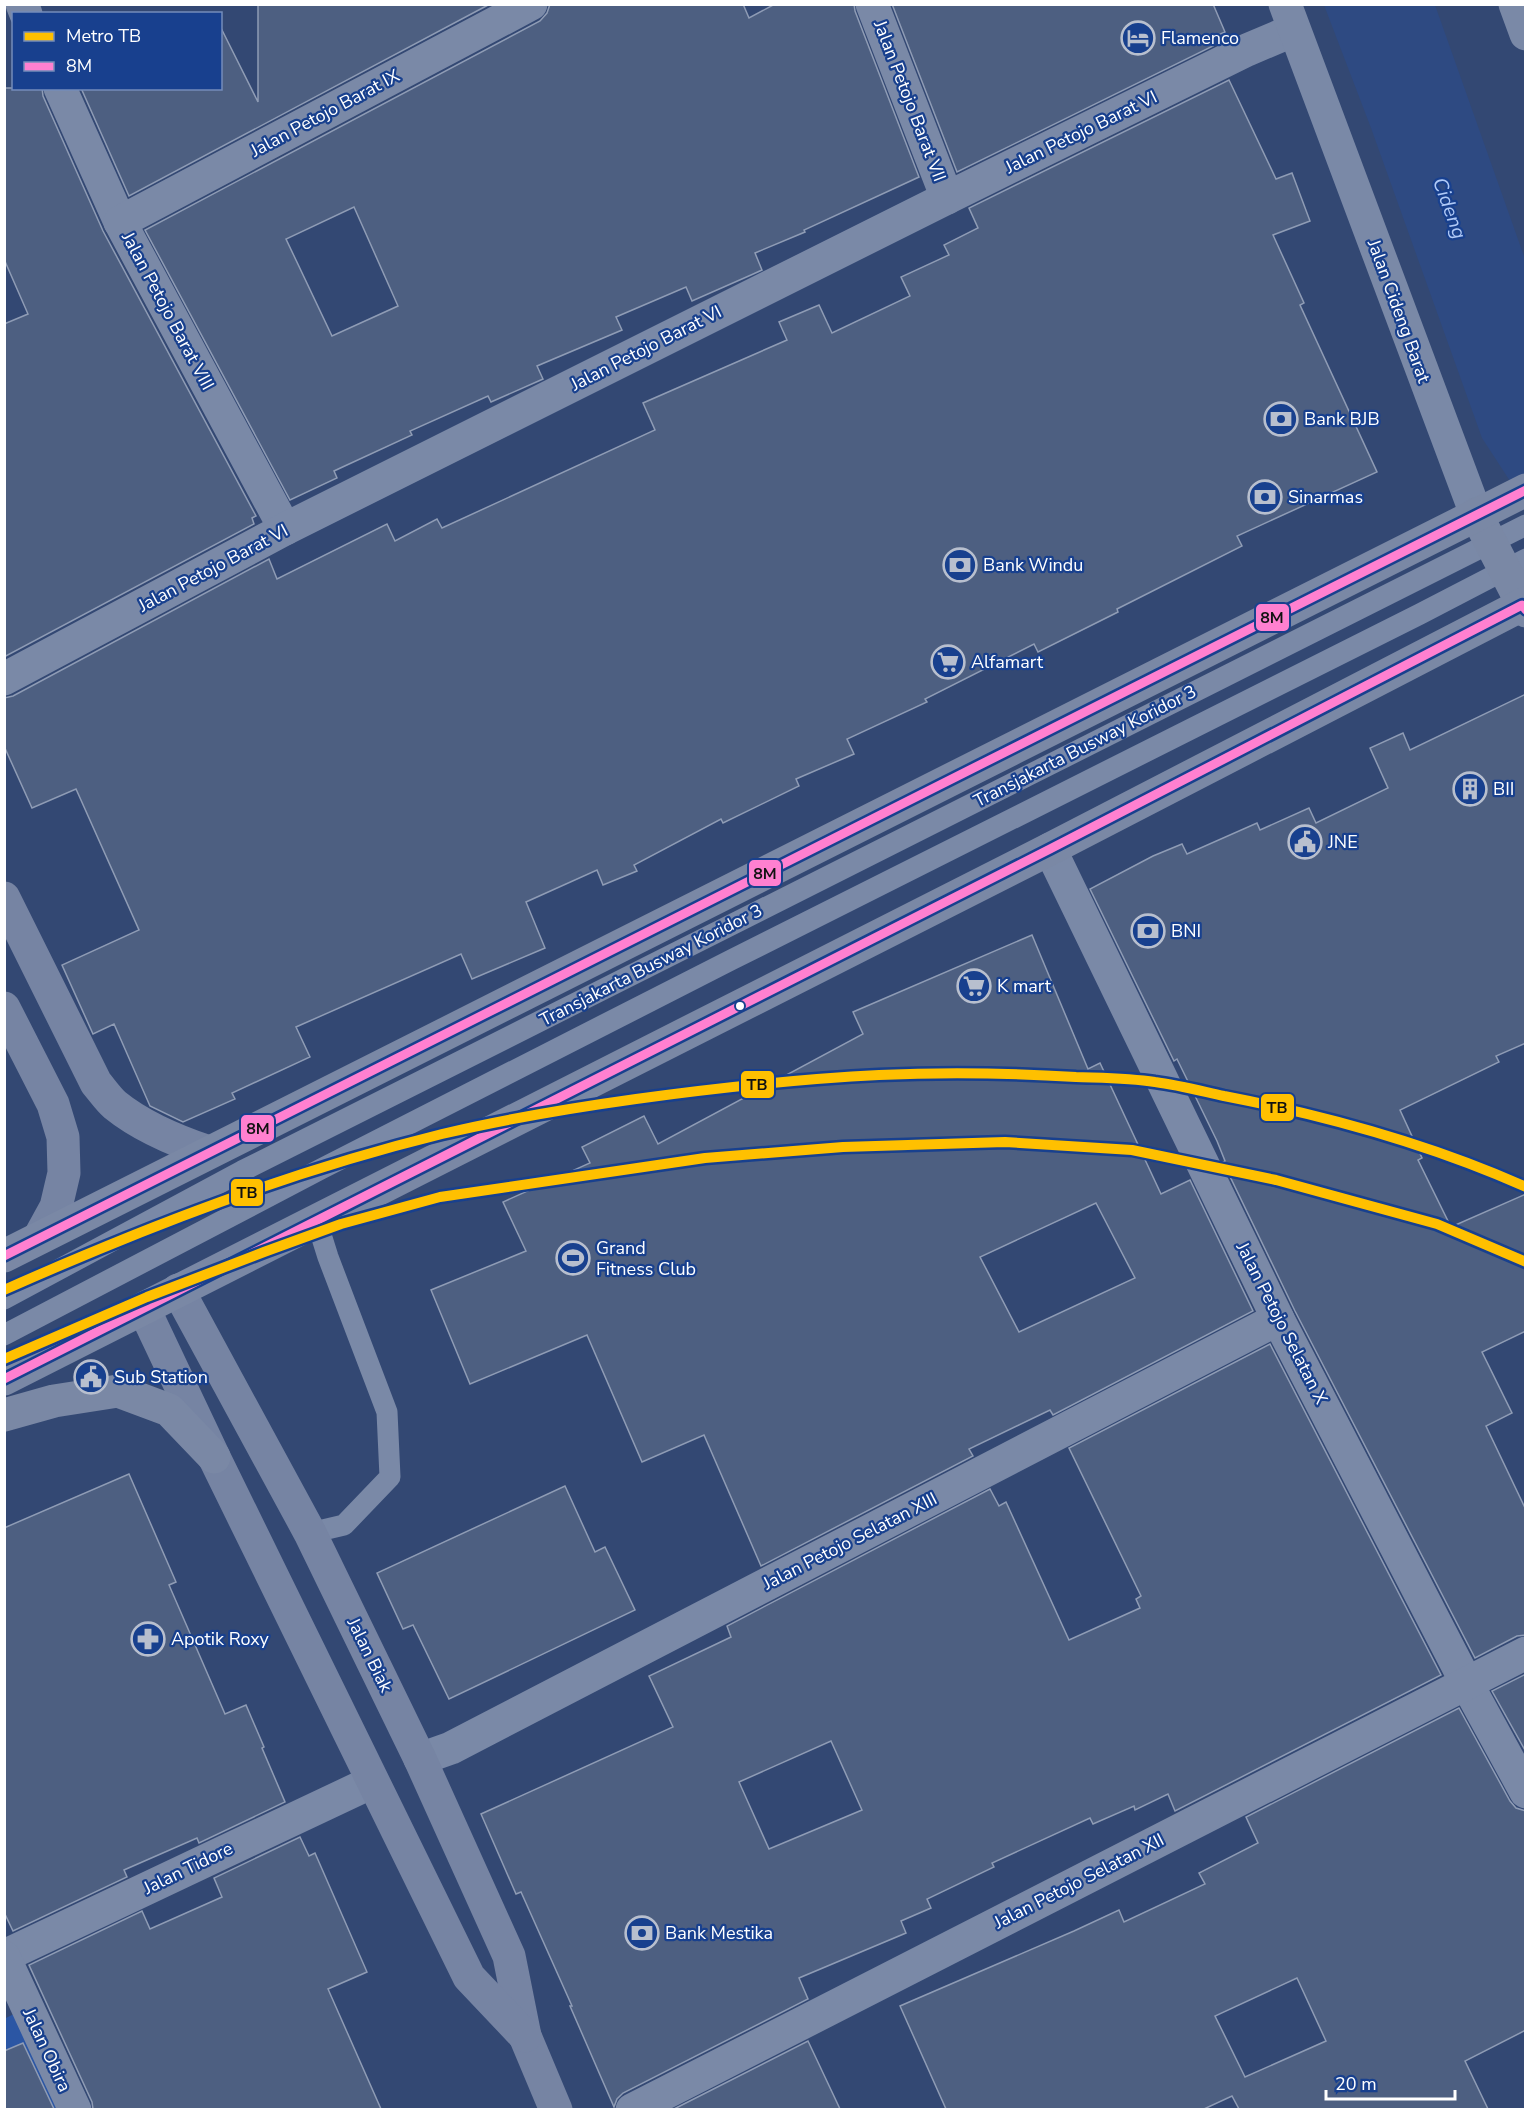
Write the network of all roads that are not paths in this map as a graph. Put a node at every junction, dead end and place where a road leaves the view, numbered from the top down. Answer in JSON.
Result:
{"nodes":[{"id":1,"x":531,"y":4,"type":"edge"},
{"id":2,"x":873,"y":4,"type":"edge"},
{"id":3,"x":1515,"y":4,"type":"edge"},
{"id":4,"x":1289,"y":17,"type":"edge"},
{"id":5,"x":1526,"y":34,"type":"edge"},
{"id":6,"x":61,"y":90,"type":"edge"},
{"id":7,"x":947,"y":198,"type":"junction"},
{"id":8,"x":120,"y":222,"type":"junction"},
{"id":9,"x":285,"y":529,"type":"junction"},
{"id":10,"x":1510,"y":533,"type":"edge"},
{"id":11,"x":1524,"y":606,"type":"edge"},
{"id":12,"x":4,"y":679,"type":"edge"},
{"id":13,"x":1050,"y":849,"type":"junction"},
{"id":14,"x":4,"y":898,"type":"edge"},
{"id":15,"x":4,"y":1008,"type":"edge"},
{"id":16,"x":209,"y":1152,"type":"junction"},
{"id":17,"x":317,"y":1222,"type":"junction"},
{"id":18,"x":39,"y":1238,"type":"junction"},
{"id":19,"x":4,"y":1256,"type":"edge"},
{"id":20,"x":178,"y":1290,"type":"junction"},
{"id":21,"x":4,"y":1299,"type":"edge"},
{"id":22,"x":144,"y":1309,"type":"junction"},
{"id":23,"x":1278,"y":1319,"type":"junction"},
{"id":24,"x":4,"y":1335,"type":"edge"},
{"id":25,"x":4,"y":1379,"type":"edge"},
{"id":26,"x":4,"y":1415,"type":"edge"},
{"id":27,"x":214,"y":1457,"type":"junction"},
{"id":28,"x":310,"y":1533,"type":"junction"},
{"id":29,"x":1526,"y":1653,"type":"edge"},
{"id":30,"x":1467,"y":1684,"type":"junction"},
{"id":31,"x":420,"y":1759,"type":"junction"},
{"id":32,"x":372,"y":1782,"type":"junction"},
{"id":33,"x":1526,"y":1792,"type":"edge"},
{"id":34,"x":4,"y":1956,"type":"edge"},
{"id":35,"x":525,"y":2036,"type":"junction"},
{"id":36,"x":75,"y":2109,"type":"edge"},
{"id":37,"x":556,"y":2109,"type":"edge"},
{"id":38,"x":632,"y":2109,"type":"edge"}],
"edges":[{"from":1,"to":8,"type":"street","name":"Jalan Petojo Barat IX"},
{"from":2,"to":7,"type":"street","name":"Jalan Petojo Barat VII"},
{"from":3,"to":5,"type":"street"},
{"from":4,"to":7,"type":"street","name":"Jalan Petojo Barat VI"},
{"from":4,"to":10,"type":"street","name":"Jalan Cideng Barat"},
{"from":6,"to":8,"type":"street","name":"Jalan Petojo Barat VIII"},
{"from":7,"to":9,"type":"street","name":"Jalan Petojo Barat VI"},
{"from":8,"to":9,"type":"street","name":"Jalan Petojo Barat VIII"},
{"from":9,"to":12,"type":"street","name":"Jalan Petojo Barat VI"},
{"from":10,"to":11,"type":"main road","name":"Jalan Cideng Barat"},
{"from":10,"to":16,"type":"main road"},
{"from":10,"to":21,"type":"lane","name":"Transjakarta Busway Koridor 3"},
{"from":10,"to":24,"type":"lane","name":"Transjakarta Busway Koridor 3"},
{"from":11,"to":13,"type":"main road"},
{"from":13,"to":17,"type":"main road"},
{"from":13,"to":23,"type":"street","name":"Jalan Petojo Selatan X"},
{"from":14,"to":16,"type":"main road"},
{"from":15,"to":18,"type":"main road"},
{"from":16,"to":18,"type":"main road"},
{"from":17,"to":20,"type":"main road"},
{"from":17,"to":28,"type":"lane"},
{"from":18,"to":19,"type":"main road"},
{"from":20,"to":22,"type":"main road"},
{"from":20,"to":28,"type":"main road","name":"Jalan Biak"},
{"from":22,"to":25,"type":"main road"},
{"from":22,"to":27,"type":"main road","name":"Jalan Biak"},
{"from":23,"to":30,"type":"street","name":"Jalan Petojo Selatan X"},
{"from":23,"to":31,"type":"street","name":"Jalan Petojo Selatan XIII"},
{"from":26,"to":27,"type":"main road"},
{"from":27,"to":32,"type":"main road","name":"Jalan Biak"},
{"from":28,"to":31,"type":"main road","name":"Jalan Biak"},
{"from":29,"to":30,"type":"street","name":"Jalan Petojo Selatan XII"},
{"from":30,"to":33,"type":"street","name":"Jalan Petojo Selatan X"},
{"from":30,"to":38,"type":"street","name":"Jalan Petojo Selatan XII"},
{"from":31,"to":35,"type":"main road","name":"Jalan Biak"},
{"from":32,"to":34,"type":"street","name":"Jalan Tidore"},
{"from":32,"to":35,"type":"main road","name":"Jalan Biak"},
{"from":34,"to":36,"type":"street","name":"Jalan Obira"},
{"from":35,"to":37,"type":"main road","name":"Jalan Biak"}]}
